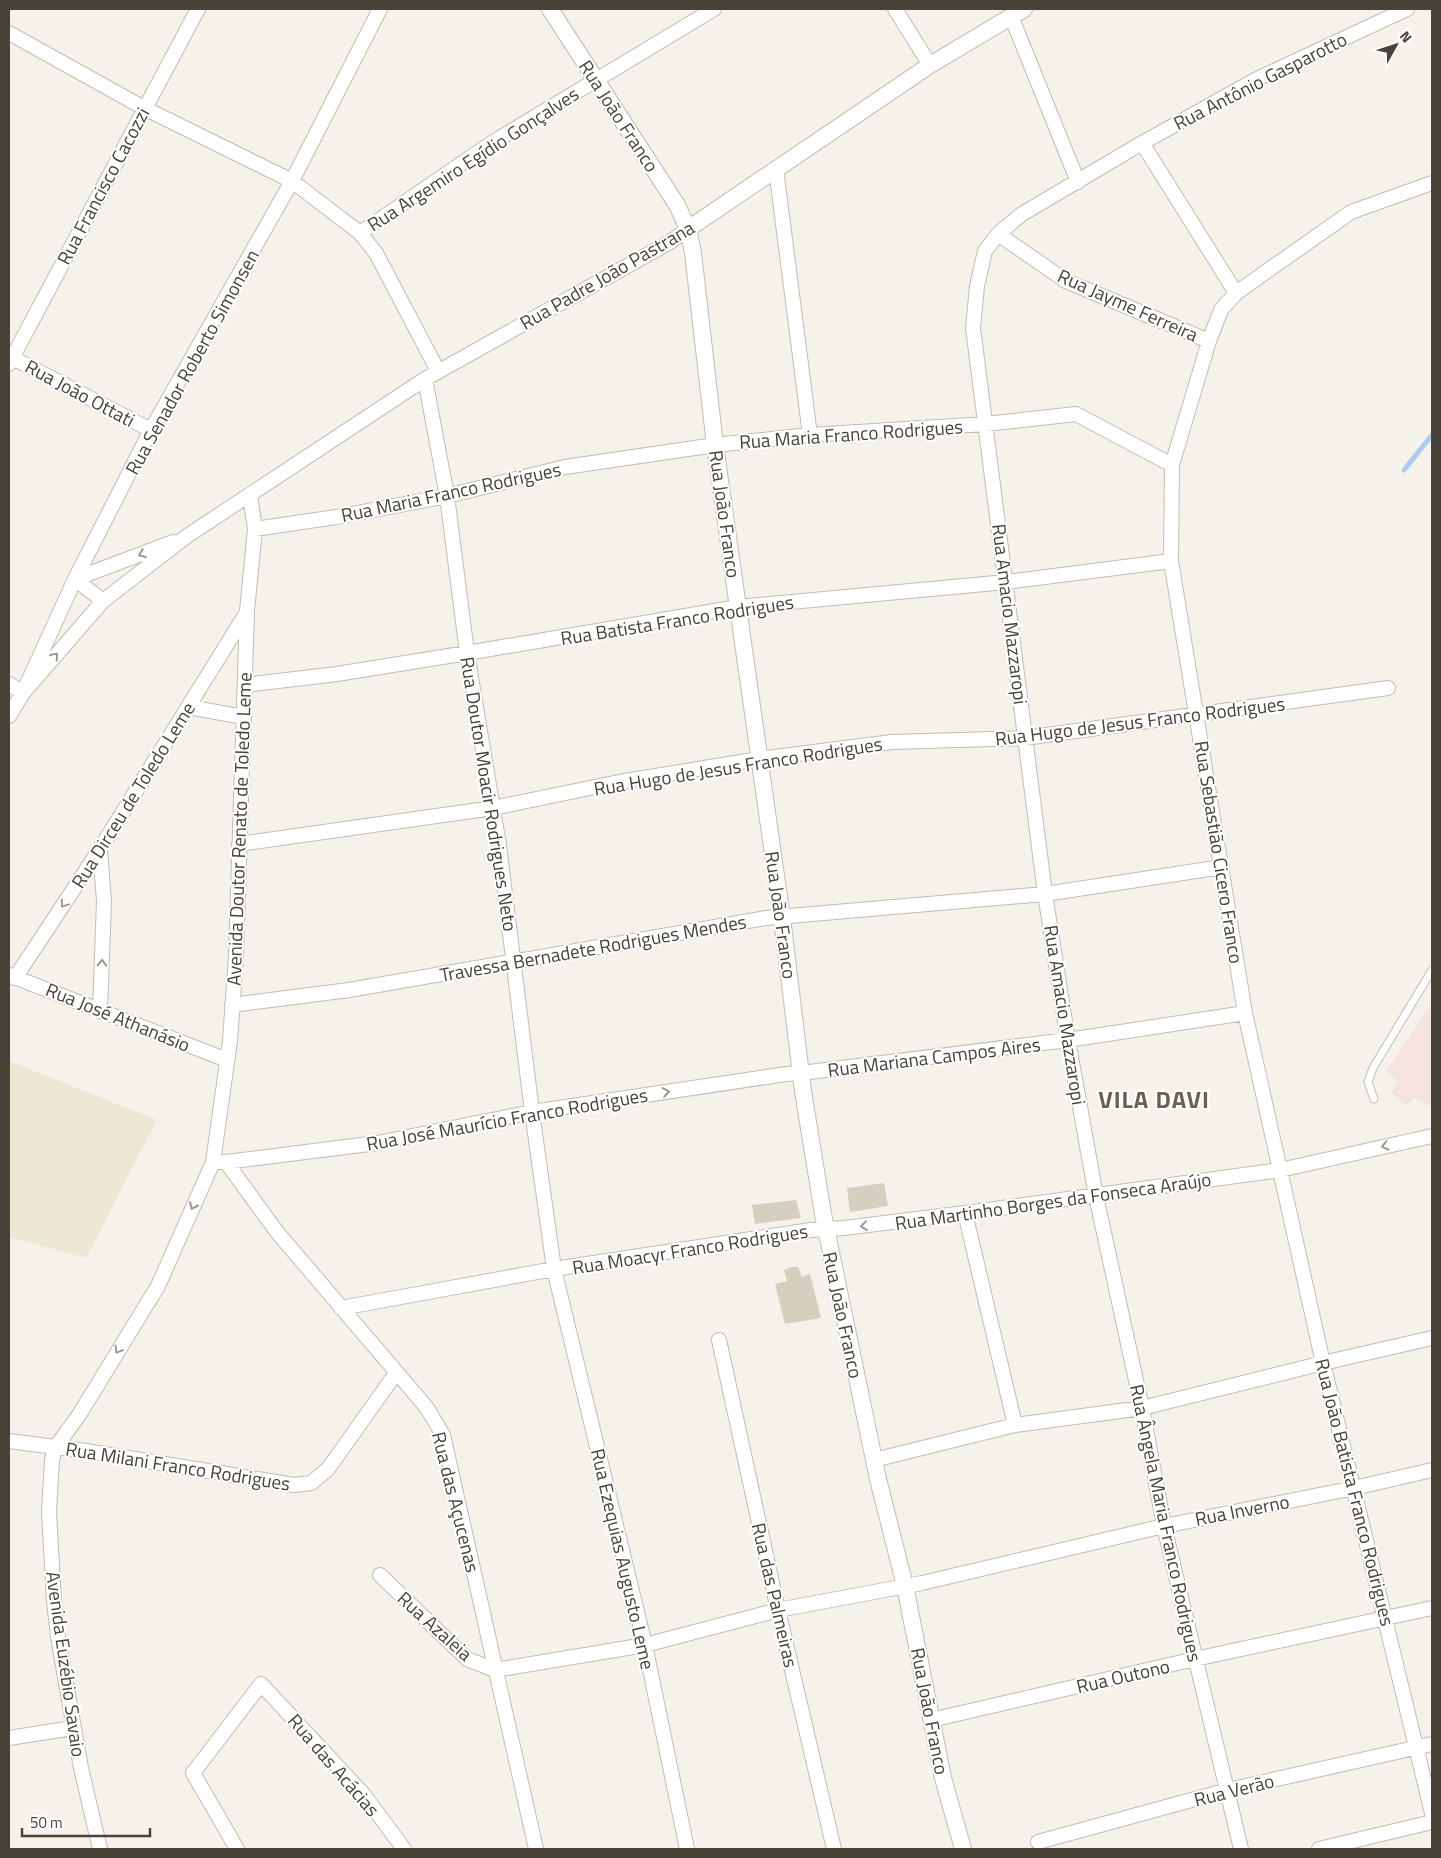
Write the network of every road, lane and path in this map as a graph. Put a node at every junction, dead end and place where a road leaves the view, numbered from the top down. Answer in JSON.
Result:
{"nodes":[{"id":1,"x":198,"y":9,"type":"edge"},
{"id":2,"x":380,"y":9,"type":"edge"},
{"id":3,"x":550,"y":9,"type":"edge"},
{"id":4,"x":714,"y":9,"type":"edge"},
{"id":5,"x":895,"y":9,"type":"edge"},
{"id":6,"x":1407,"y":9,"type":"edge"},
{"id":7,"x":1017,"y":13,"type":"edge"},
{"id":8,"x":9,"y":32,"type":"edge"},
{"id":9,"x":930,"y":65,"type":"junction"},
{"id":10,"x":595,"y":80,"type":"junction"},
{"id":11,"x":144,"y":108,"type":"junction"},
{"id":12,"x":1142,"y":143,"type":"junction"},
{"id":13,"x":776,"y":169,"type":"junction"},
{"id":14,"x":292,"y":181,"type":"junction"},
{"id":15,"x":1078,"y":182,"type":"junction"},
{"id":16,"x":1432,"y":183,"type":"edge"},
{"id":17,"x":688,"y":229,"type":"junction"},
{"id":18,"x":360,"y":233,"type":"junction"},
{"id":19,"x":998,"y":234,"type":"junction"},
{"id":20,"x":1236,"y":294,"type":"junction"},
{"id":21,"x":1209,"y":340,"type":"junction"},
{"id":22,"x":10,"y":359,"type":"edge"},
{"id":23,"x":438,"y":372,"type":"junction"},
{"id":24,"x":425,"y":380,"type":"junction"},
{"id":25,"x":986,"y":424,"type":"junction"},
{"id":26,"x":151,"y":430,"type":"junction"},
{"id":27,"x":810,"y":435,"type":"junction"},
{"id":28,"x":715,"y":445,"type":"junction"},
{"id":29,"x":1172,"y":465,"type":"junction"},
{"id":30,"x":250,"y":495,"type":"junction"},
{"id":31,"x":447,"y":496,"type":"junction"},
{"id":32,"x":255,"y":529,"type":"junction"},
{"id":33,"x":187,"y":536,"type":"junction"},
{"id":34,"x":1171,"y":560,"type":"junction"},
{"id":35,"x":75,"y":579,"type":"junction"},
{"id":36,"x":1006,"y":582,"type":"junction"},
{"id":37,"x":103,"y":602,"type":"junction"},
{"id":38,"x":738,"y":607,"type":"junction"},
{"id":39,"x":247,"y":611,"type":"junction"},
{"id":40,"x":467,"y":653,"type":"junction"},
{"id":41,"x":9,"y":684,"type":"edge"},
{"id":42,"x":245,"y":685,"type":"junction"},
{"id":43,"x":1388,"y":688,"type":"dead end"},
{"id":44,"x":23,"y":693,"type":"junction"},
{"id":45,"x":188,"y":707,"type":"junction"},
{"id":46,"x":9,"y":716,"type":"edge"},
{"id":47,"x":1196,"y":716,"type":"junction"},
{"id":48,"x":244,"y":717,"type":"junction"},
{"id":49,"x":1025,"y":738,"type":"junction"},
{"id":50,"x":758,"y":758,"type":"junction"},
{"id":51,"x":493,"y":808,"type":"junction"},
{"id":52,"x":239,"y":844,"type":"junction"},
{"id":53,"x":100,"y":849,"type":"junction"},
{"id":54,"x":1222,"y":867,"type":"junction"},
{"id":55,"x":1045,"y":894,"type":"junction"},
{"id":56,"x":782,"y":918,"type":"junction"},
{"id":57,"x":514,"y":962,"type":"junction"},
{"id":58,"x":1432,"y":970,"type":"edge"},
{"id":59,"x":12,"y":976,"type":"edge"},
{"id":60,"x":232,"y":1005,"type":"junction"},
{"id":61,"x":100,"y":1011,"type":"junction"},
{"id":62,"x":1245,"y":1013,"type":"junction"},
{"id":63,"x":1068,"y":1040,"type":"junction"},
{"id":64,"x":228,"y":1060,"type":"junction"},
{"id":65,"x":801,"y":1073,"type":"junction"},
{"id":66,"x":1374,"y":1099,"type":"dead end"},
{"id":67,"x":532,"y":1112,"type":"junction"},
{"id":68,"x":1432,"y":1136,"type":"edge"},
{"id":69,"x":219,"y":1162,"type":"junction"},
{"id":70,"x":1280,"y":1170,"type":"junction"},
{"id":71,"x":1096,"y":1196,"type":"junction"},
{"id":72,"x":964,"y":1213,"type":"junction"},
{"id":73,"x":825,"y":1229,"type":"junction"},
{"id":74,"x":554,"y":1269,"type":"junction"},
{"id":75,"x":341,"y":1308,"type":"junction"},
{"id":76,"x":1432,"y":1338,"type":"edge"},
{"id":77,"x":719,"y":1340,"type":"dead end"},
{"id":78,"x":1323,"y":1363,"type":"junction"},
{"id":79,"x":396,"y":1373,"type":"junction"},
{"id":80,"x":1142,"y":1408,"type":"junction"},
{"id":81,"x":1015,"y":1425,"type":"junction"},
{"id":82,"x":9,"y":1441,"type":"edge"},
{"id":83,"x":55,"y":1448,"type":"junction"},
{"id":84,"x":874,"y":1460,"type":"junction"},
{"id":85,"x":1432,"y":1470,"type":"edge"},
{"id":86,"x":1354,"y":1488,"type":"junction"},
{"id":87,"x":1164,"y":1526,"type":"junction"},
{"id":88,"x":380,"y":1575,"type":"dead end"},
{"id":89,"x":905,"y":1586,"type":"junction"},
{"id":90,"x":1432,"y":1608,"type":"edge"},
{"id":91,"x":778,"y":1610,"type":"junction"},
{"id":92,"x":1386,"y":1619,"type":"junction"},
{"id":93,"x":645,"y":1645,"type":"junction"},
{"id":94,"x":1195,"y":1659,"type":"junction"},
{"id":95,"x":495,"y":1670,"type":"junction"},
{"id":96,"x":931,"y":1720,"type":"junction"},
{"id":97,"x":73,"y":1728,"type":"junction"},
{"id":98,"x":9,"y":1738,"type":"edge"},
{"id":99,"x":1432,"y":1744,"type":"edge"},
{"id":100,"x":1417,"y":1748,"type":"junction"},
{"id":101,"x":1228,"y":1790,"type":"junction"},
{"id":102,"x":1432,"y":1813,"type":"edge"},
{"id":103,"x":1432,"y":1822,"type":"edge"},
{"id":104,"x":1038,"y":1842,"type":"dead end"},
{"id":105,"x":100,"y":1849,"type":"edge"},
{"id":106,"x":237,"y":1849,"type":"edge"},
{"id":107,"x":404,"y":1849,"type":"edge"},
{"id":108,"x":536,"y":1849,"type":"edge"},
{"id":109,"x":687,"y":1849,"type":"edge"},
{"id":110,"x":834,"y":1849,"type":"edge"},
{"id":111,"x":963,"y":1849,"type":"edge"},
{"id":112,"x":1241,"y":1849,"type":"edge"},
{"id":113,"x":1319,"y":1849,"type":"edge"}],
"edges":[{"from":1,"to":11,"type":"street","name":"Rua Francisco Cacozzi"},
{"from":2,"to":14,"type":"street","name":"Rua Senador Roberto Simonsen"},
{"from":3,"to":10,"type":"street","name":"Rua João Franco"},
{"from":4,"to":10,"type":"street","name":"Rua Argemiro Egídio Gonçalves"},
{"from":5,"to":9,"type":"street"},
{"from":6,"to":12,"type":"street","name":"Rua Antônio Gasparotto"},
{"from":7,"to":9,"type":"street","name":"Rua Padre João Pastrana"},
{"from":7,"to":15,"type":"street"},
{"from":8,"to":11,"type":"street"},
{"from":9,"to":13,"type":"street","name":"Rua Padre João Pastrana"},
{"from":10,"to":17,"type":"street","name":"Rua João Franco"},
{"from":10,"to":18,"type":"street","name":"Rua Argemiro Egídio Gonçalves"},
{"from":11,"to":14,"type":"street"},
{"from":11,"to":22,"type":"street","name":"Rua Francisco Cacozzi"},
{"from":12,"to":15,"type":"street","name":"Rua Amacio Mazzaropi"},
{"from":12,"to":20,"type":"street"},
{"from":13,"to":17,"type":"street","name":"Rua Padre João Pastrana"},
{"from":13,"to":27,"type":"street"},
{"from":14,"to":18,"type":"street"},
{"from":14,"to":26,"type":"street","name":"Rua Senador Roberto Simonsen"},
{"from":15,"to":19,"type":"street","name":"Rua Amacio Mazzaropi"},
{"from":16,"to":20,"type":"street","name":"Rua Sebastião Cicero Franco"},
{"from":17,"to":23,"type":"street","name":"Rua Padre João Pastrana"},
{"from":17,"to":28,"type":"street","name":"Rua João Franco"},
{"from":18,"to":23,"type":"street"},
{"from":19,"to":21,"type":"street","name":"Rua Jayme Ferreira"},
{"from":19,"to":25,"type":"street","name":"Rua Amacio Mazzaropi"},
{"from":20,"to":21,"type":"street","name":"Rua Sebastião Cicero Franco"},
{"from":21,"to":29,"type":"street","name":"Rua Sebastião Cicero Franco"},
{"from":22,"to":26,"type":"street","name":"Rua João Ottati"},
{"from":23,"to":24,"type":"street","name":"Rua Padre João Pastrana"},
{"from":24,"to":30,"type":"street","name":"Rua Padre João Pastrana"},
{"from":24,"to":31,"type":"street","name":"Rua Doutor Moacir Rodrigues Neto"},
{"from":25,"to":27,"type":"street","name":"Rua Maria Franco Rodrigues"},
{"from":25,"to":29,"type":"street","name":"Rua Maria Franco Rodrigues"},
{"from":25,"to":36,"type":"street","name":"Rua Amacio Mazzaropi"},
{"from":26,"to":35,"type":"street","name":"Rua Senador Roberto Simonsen"},
{"from":27,"to":28,"type":"street","name":"Rua Maria Franco Rodrigues"},
{"from":28,"to":31,"type":"street","name":"Rua Maria Franco Rodrigues"},
{"from":28,"to":38,"type":"street","name":"Rua João Franco"},
{"from":29,"to":34,"type":"street","name":"Rua Sebastião Cicero Franco"},
{"from":30,"to":32,"type":"street","name":"Avenida Doutor Renato de Toledo Leme"},
{"from":30,"to":33,"type":"street","name":"Rua Padre João Pastrana"},
{"from":31,"to":32,"type":"street","name":"Rua Maria Franco Rodrigues"},
{"from":31,"to":40,"type":"street","name":"Rua Doutor Moacir Rodrigues Neto"},
{"from":32,"to":39,"type":"street","name":"Avenida Doutor Renato de Toledo Leme"},
{"from":33,"to":35,"type":"street","name":"Rua Padre João Pastrana","one_way":true},
{"from":33,"to":37,"type":"street","name":"Rua Padre João Pastrana"},
{"from":34,"to":36,"type":"street","name":"Rua Batista Franco Rodrigues"},
{"from":34,"to":47,"type":"street","name":"Rua Sebastião Cicero Franco"},
{"from":35,"to":37,"type":"street"},
{"from":35,"to":44,"type":"street","name":"Rua Senador Roberto Simonsen"},
{"from":36,"to":38,"type":"street","name":"Rua Batista Franco Rodrigues"},
{"from":36,"to":49,"type":"street","name":"Rua Amacio Mazzaropi"},
{"from":44,"to":37,"type":"street","name":"Rua Padre João Pastrana","one_way":true},
{"from":38,"to":40,"type":"street","name":"Rua Batista Franco Rodrigues"},
{"from":38,"to":50,"type":"street","name":"Rua João Franco"},
{"from":39,"to":42,"type":"street","name":"Avenida Doutor Renato de Toledo Leme"},
{"from":39,"to":45,"type":"street","name":"Rua Dirceu de Toledo Leme"},
{"from":40,"to":42,"type":"street","name":"Rua Batista Franco Rodrigues"},
{"from":40,"to":51,"type":"street","name":"Rua Doutor Moacir Rodrigues Neto"},
{"from":41,"to":44,"type":"street"},
{"from":42,"to":48,"type":"street","name":"Avenida Doutor Renato de Toledo Leme"},
{"from":43,"to":47,"type":"street","name":"Rua Hugo de Jesus Franco Rodrigues"},
{"from":44,"to":46,"type":"street","name":"Rua Senador Roberto Simonsen"},
{"from":45,"to":48,"type":"street"},
{"from":45,"to":53,"type":"street","name":"Rua Dirceu de Toledo Leme"},
{"from":47,"to":49,"type":"street","name":"Rua Hugo de Jesus Franco Rodrigues"},
{"from":47,"to":54,"type":"street","name":"Rua Sebastião Cicero Franco"},
{"from":48,"to":52,"type":"street","name":"Avenida Doutor Renato de Toledo Leme"},
{"from":49,"to":50,"type":"street","name":"Rua Hugo de Jesus Franco Rodrigues"},
{"from":49,"to":55,"type":"street","name":"Rua Amacio Mazzaropi"},
{"from":50,"to":51,"type":"street","name":"Rua Hugo de Jesus Franco Rodrigues"},
{"from":50,"to":56,"type":"street","name":"Rua João Franco"},
{"from":51,"to":52,"type":"street","name":"Rua Hugo de Jesus Franco Rodrigues"},
{"from":51,"to":57,"type":"street","name":"Rua Doutor Moacir Rodrigues Neto"},
{"from":52,"to":60,"type":"street","name":"Avenida Doutor Renato de Toledo Leme"},
{"from":53,"to":59,"type":"street","name":"Rua Dirceu de Toledo Leme","one_way":true},
{"from":61,"to":53,"type":"street","one_way":true},
{"from":54,"to":55,"type":"street","name":"Travessa Bernadete Rodrigues Mendes"},
{"from":54,"to":62,"type":"street","name":"Rua Sebastião Cicero Franco"},
{"from":55,"to":56,"type":"street","name":"Travessa Bernadete Rodrigues Mendes"},
{"from":55,"to":63,"type":"street","name":"Rua Amacio Mazzaropi"},
{"from":56,"to":57,"type":"street","name":"Travessa Bernadete Rodrigues Mendes"},
{"from":56,"to":65,"type":"street","name":"Rua João Franco"},
{"from":57,"to":60,"type":"street","name":"Travessa Bernadete Rodrigues Mendes"},
{"from":57,"to":67,"type":"street","name":"Rua Doutor Moacir Rodrigues Neto"},
{"from":58,"to":66,"type":"lane"},
{"from":59,"to":61,"type":"street","name":"Rua José Athanásio"},
{"from":60,"to":64,"type":"street","name":"Avenida Doutor Renato de Toledo Leme"},
{"from":61,"to":64,"type":"street","name":"Rua José Athanásio"},
{"from":62,"to":63,"type":"street","name":"Rua Mariana Campos Aires"},
{"from":62,"to":70,"type":"street","name":"Rua Sebastião Cicero Franco"},
{"from":63,"to":65,"type":"street","name":"Rua Mariana Campos Aires"},
{"from":63,"to":71,"type":"street","name":"Rua Amacio Mazzaropi"},
{"from":64,"to":69,"type":"street","name":"Avenida Doutor Renato de Toledo Leme"},
{"from":67,"to":65,"type":"street","name":"Rua José Maurício Franco Rodrigues","one_way":true},
{"from":65,"to":73,"type":"street","name":"Rua João Franco"},
{"from":67,"to":69,"type":"street","name":"Rua José Maurício Franco Rodrigues"},
{"from":67,"to":74,"type":"street","name":"Rua Doutor Moacir Rodrigues Neto"},
{"from":68,"to":70,"type":"street","name":"Rua Martinho Borges da Fonseca Araújo","one_way":true},
{"from":69,"to":75,"type":"street","name":"Rua das Açucenas"},
{"from":69,"to":83,"type":"street","name":"Avenida Doutor Renato de Toledo Leme","one_way":true},
{"from":70,"to":71,"type":"street","name":"Rua Martinho Borges da Fonseca Araújo"},
{"from":70,"to":78,"type":"street","name":"Rua João Batista Franco Rodrigues"},
{"from":71,"to":72,"type":"street","name":"Rua Martinho Borges da Fonseca Araújo"},
{"from":71,"to":80,"type":"street","name":"Rua Ângela Maria Franco Rodrigues"},
{"from":72,"to":73,"type":"street","name":"Rua Martinho Borges da Fonseca Araújo","one_way":true},
{"from":72,"to":81,"type":"street"},
{"from":73,"to":74,"type":"street","name":"Rua Moacyr Franco Rodrigues"},
{"from":73,"to":84,"type":"street","name":"Rua João Franco"},
{"from":74,"to":75,"type":"street","name":"Rua Moacyr Franco Rodrigues"},
{"from":74,"to":93,"type":"street","name":"Rua Ezequias Augusto Leme"},
{"from":75,"to":79,"type":"street","name":"Rua das Açucenas"},
{"from":76,"to":78,"type":"street"},
{"from":77,"to":91,"type":"street","name":"Rua das Palmeiras"},
{"from":78,"to":80,"type":"street"},
{"from":78,"to":86,"type":"street","name":"Rua João Batista Franco Rodrigues"},
{"from":79,"to":83,"type":"street","name":"Rua Milani Franco Rodrigues"},
{"from":79,"to":95,"type":"street","name":"Rua das Açucenas"},
{"from":80,"to":81,"type":"street"},
{"from":80,"to":87,"type":"street","name":"Rua Ângela Maria Franco Rodrigues"},
{"from":81,"to":84,"type":"street"},
{"from":82,"to":83,"type":"street","name":"Rua Milani Franco Rodrigues"},
{"from":83,"to":97,"type":"street","name":"Avenida Euzébio Savaio"},
{"from":84,"to":89,"type":"street","name":"Rua João Franco"},
{"from":85,"to":86,"type":"street","name":"Rua Inverno"},
{"from":86,"to":87,"type":"street","name":"Rua Inverno"},
{"from":86,"to":92,"type":"street","name":"Rua João Batista Franco Rodrigues"},
{"from":87,"to":89,"type":"street","name":"Rua Inverno"},
{"from":87,"to":94,"type":"street","name":"Rua Ângela Maria Franco Rodrigues"},
{"from":88,"to":95,"type":"street","name":"Rua Azaleia"},
{"from":89,"to":91,"type":"street","name":"Rua Inverno"},
{"from":89,"to":96,"type":"street","name":"Rua João Franco"},
{"from":90,"to":92,"type":"street","name":"Rua Outono"},
{"from":91,"to":93,"type":"street","name":"Rua Inverno"},
{"from":91,"to":110,"type":"street","name":"Rua das Palmeiras"},
{"from":92,"to":94,"type":"street","name":"Rua Outono"},
{"from":92,"to":100,"type":"street","name":"Rua João Batista Franco Rodrigues"},
{"from":93,"to":95,"type":"street","name":"Rua Inverno"},
{"from":93,"to":109,"type":"street","name":"Rua Ezequias Augusto Leme"},
{"from":94,"to":96,"type":"street","name":"Rua Outono"},
{"from":94,"to":101,"type":"street","name":"Rua Ângela Maria Franco Rodrigues"},
{"from":95,"to":108,"type":"street","name":"Rua das Açucenas"},
{"from":96,"to":111,"type":"street","name":"Rua João Franco"},
{"from":97,"to":98,"type":"street"},
{"from":97,"to":105,"type":"street","name":"Avenida Euzébio Savaio"},
{"from":99,"to":100,"type":"street","name":"Rua Verão"},
{"from":100,"to":101,"type":"street","name":"Rua Verão"},
{"from":100,"to":102,"type":"street","name":"Rua João Batista Franco Rodrigues"},
{"from":101,"to":104,"type":"street","name":"Rua Verão"},
{"from":101,"to":112,"type":"street","name":"Rua Ângela Maria Franco Rodrigues"},
{"from":103,"to":113,"type":"street"},
{"from":106,"to":107,"type":"street","name":"Rua das Acácias"}]}
